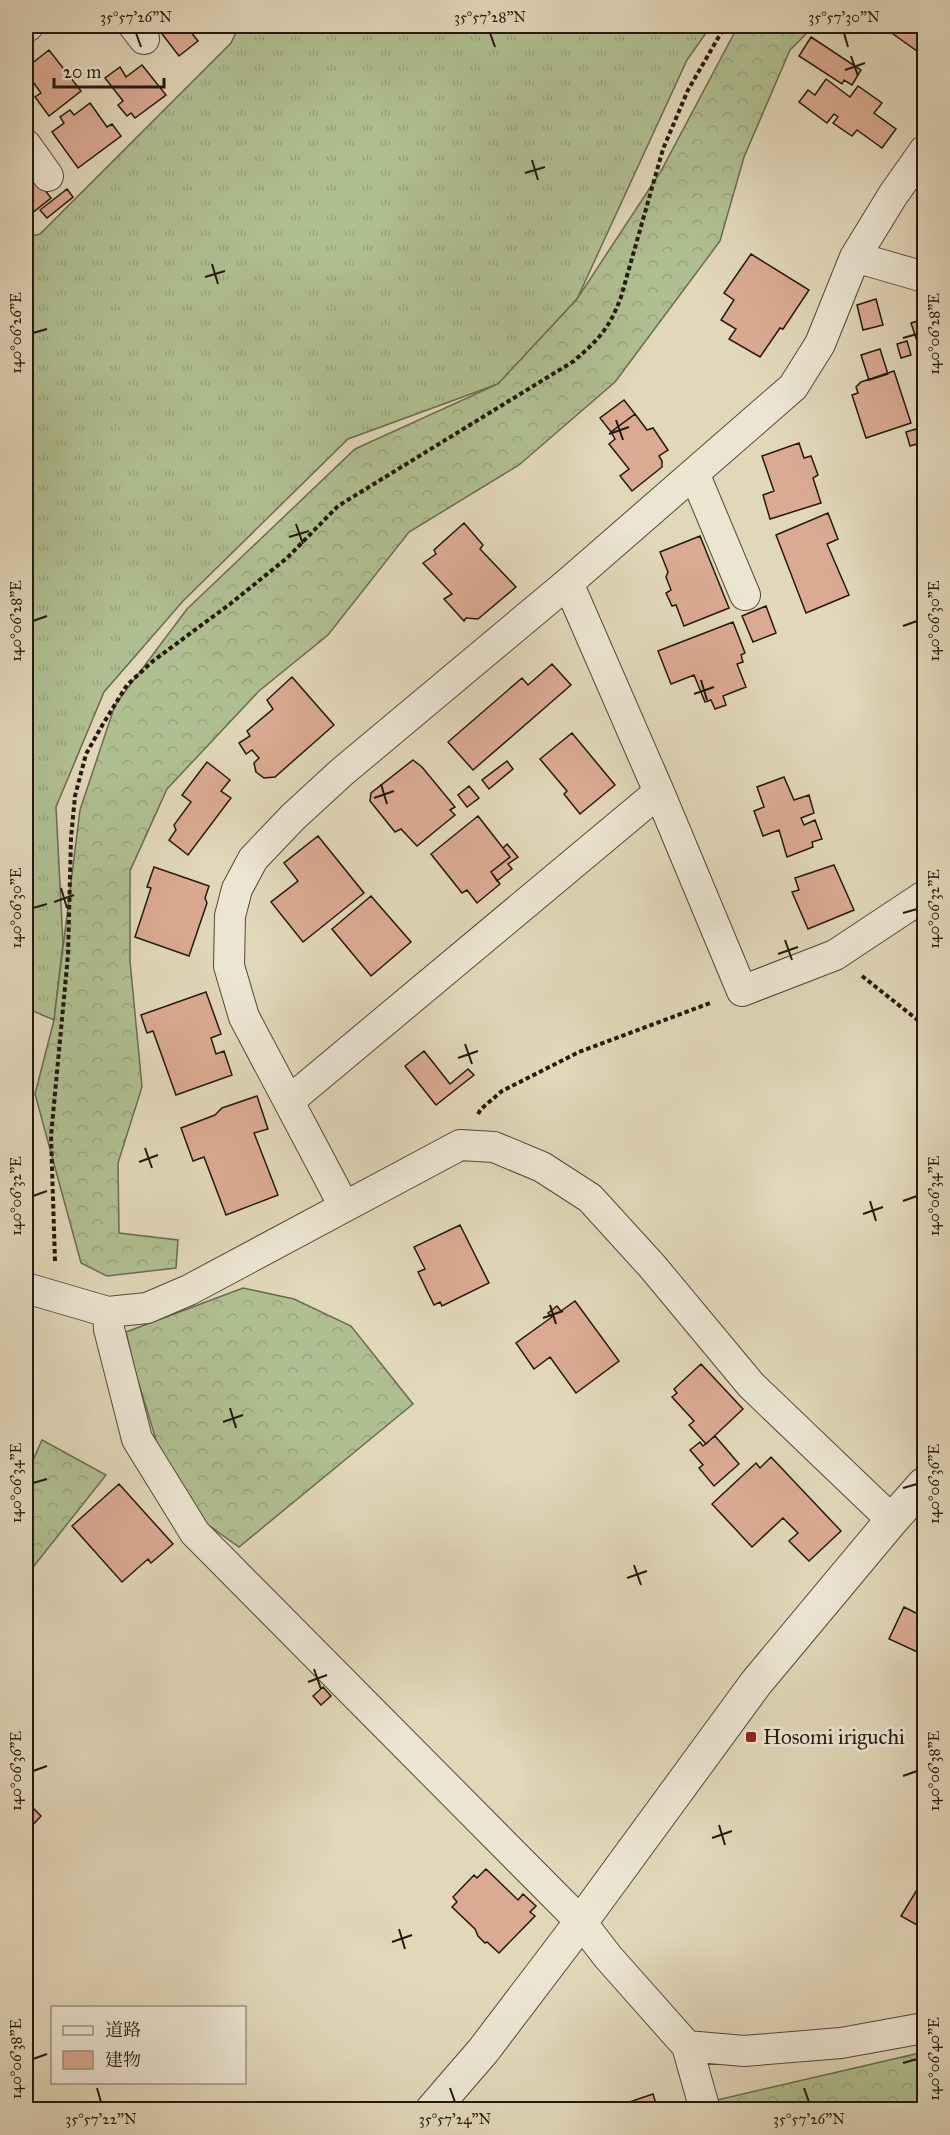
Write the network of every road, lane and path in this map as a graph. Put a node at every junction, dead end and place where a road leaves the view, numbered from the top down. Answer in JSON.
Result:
{"nodes":[{"id":1,"x":724,"y":26,"type":"edge"},
{"id":2,"x":26,"y":145,"type":"edge"},
{"id":3,"x":924,"y":151,"type":"edge"},
{"id":4,"x":48,"y":176,"type":"dead end"},
{"id":5,"x":855,"y":257,"type":"junction"},
{"id":6,"x":924,"y":278,"type":"edge"},
{"id":7,"x":694,"y":473,"type":"junction"},
{"id":8,"x":568,"y":583,"type":"junction"},
{"id":9,"x":745,"y":595,"type":"dead end"},
{"id":10,"x":659,"y":792,"type":"junction"},
{"id":11,"x":924,"y":896,"type":"edge"},
{"id":12,"x":835,"y":954,"type":"junction"},
{"id":13,"x":742,"y":992,"type":"junction"},
{"id":14,"x":924,"y":1025,"type":"edge"},
{"id":15,"x":289,"y":1101,"type":"junction"},
{"id":16,"x":460,"y":1145,"type":"junction"},
{"id":17,"x":344,"y":1206,"type":"junction"},
{"id":18,"x":32,"y":1291,"type":"edge"},
{"id":19,"x":108,"y":1312,"type":"junction"},
{"id":20,"x":924,"y":1484,"type":"edge"},
{"id":21,"x":892,"y":1520,"type":"junction"},
{"id":22,"x":581,"y":1922,"type":"junction"},
{"id":23,"x":924,"y":2028,"type":"edge"},
{"id":24,"x":687,"y":2046,"type":"junction"},
{"id":25,"x":432,"y":2109,"type":"edge"},
{"id":26,"x":705,"y":2109,"type":"edge"}],
"edges":[{"from":1,"to":18,"type":"path"},
{"from":2,"to":4,"type":"street"},
{"from":3,"to":5,"type":"street"},
{"from":5,"to":6,"type":"street"},
{"from":5,"to":7,"type":"street"},
{"from":7,"to":8,"type":"street"},
{"from":7,"to":9,"type":"street"},
{"from":8,"to":10,"type":"street"},
{"from":8,"to":15,"type":"street"},
{"from":10,"to":13,"type":"street"},
{"from":10,"to":15,"type":"street"},
{"from":11,"to":12,"type":"street"},
{"from":12,"to":13,"type":"street"},
{"from":12,"to":14,"type":"path"},
{"from":13,"to":16,"type":"path"},
{"from":15,"to":17,"type":"street"},
{"from":16,"to":17,"type":"street"},
{"from":16,"to":21,"type":"street"},
{"from":17,"to":19,"type":"street"},
{"from":18,"to":19,"type":"street"},
{"from":19,"to":22,"type":"street"},
{"from":20,"to":21,"type":"street"},
{"from":21,"to":22,"type":"street"},
{"from":22,"to":24,"type":"street"},
{"from":22,"to":25,"type":"street"},
{"from":23,"to":24,"type":"street"},
{"from":24,"to":26,"type":"street"}]}
